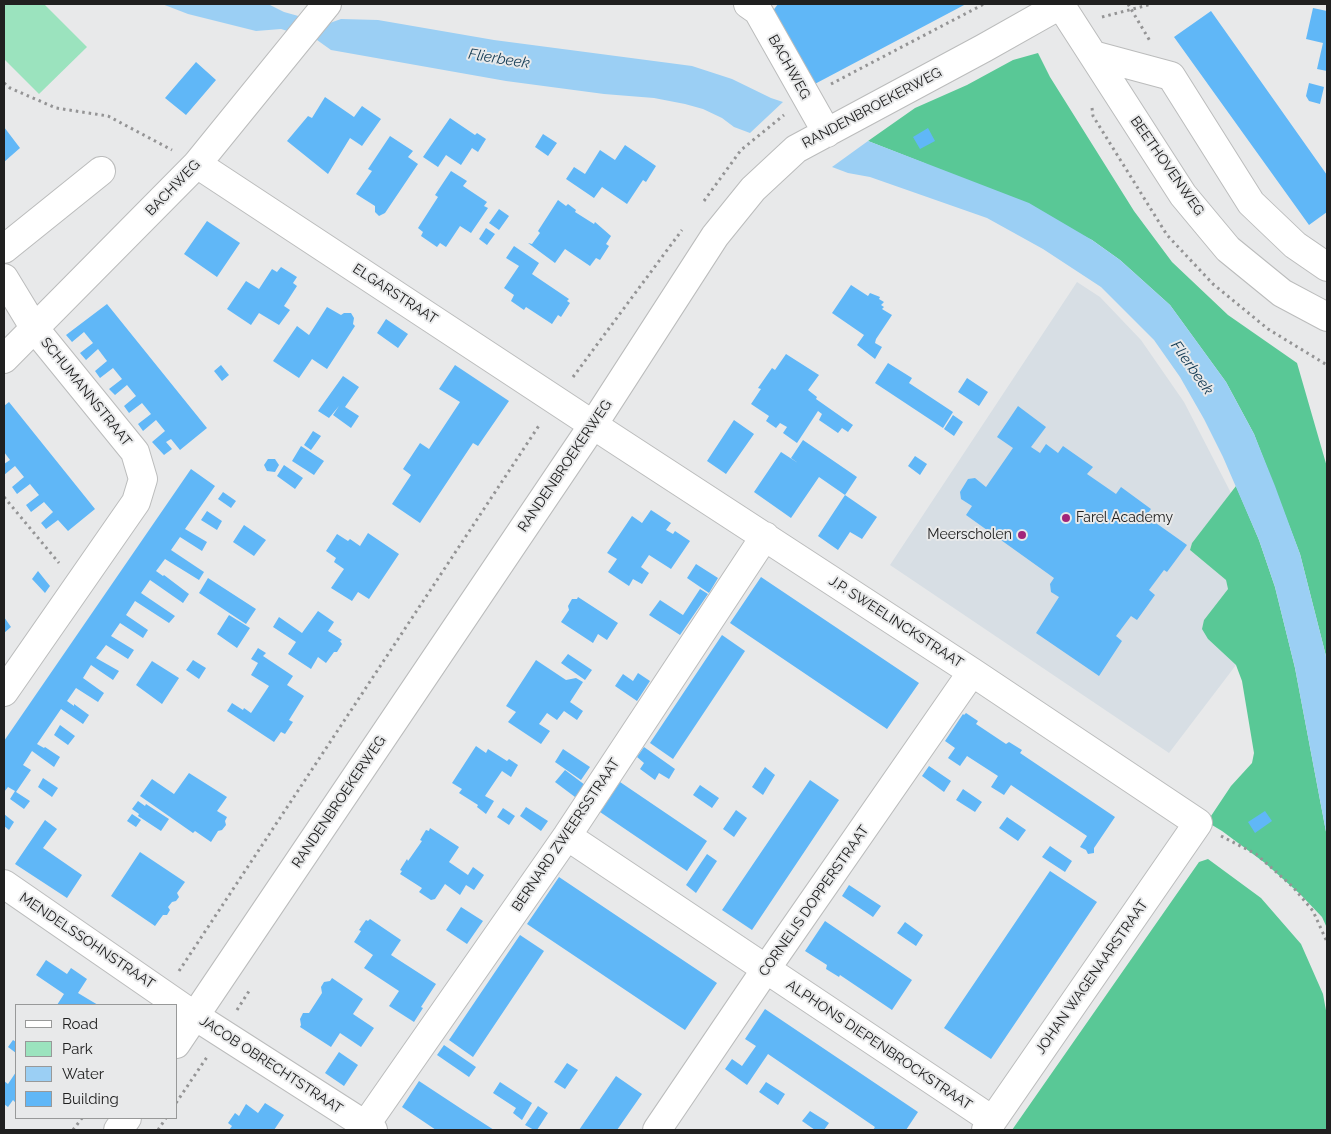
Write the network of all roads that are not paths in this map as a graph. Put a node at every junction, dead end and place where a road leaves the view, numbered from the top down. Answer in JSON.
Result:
{"nodes":[{"id":1,"x":327,"y":4,"type":"edge"},
{"id":2,"x":748,"y":4,"type":"edge"},
{"id":3,"x":1064,"y":9,"type":"edge"},
{"id":4,"x":1093,"y":56,"type":"junction"},
{"id":5,"x":827,"y":133,"type":"junction"},
{"id":6,"x":197,"y":164,"type":"junction"},
{"id":7,"x":102,"y":171,"type":"dead end"},
{"id":8,"x":4,"y":250,"type":"edge"},
{"id":9,"x":1327,"y":267,"type":"edge"},
{"id":10,"x":4,"y":278,"type":"edge"},
{"id":11,"x":1327,"y":317,"type":"edge"},
{"id":12,"x":35,"y":329,"type":"junction"},
{"id":13,"x":4,"y":359,"type":"edge"},
{"id":14,"x":593,"y":425,"type":"junction"},
{"id":15,"x":765,"y":536,"type":"junction"},
{"id":16,"x":972,"y":672,"type":"junction"},
{"id":17,"x":4,"y":692,"type":"edge"},
{"id":18,"x":1198,"y":823,"type":"joint"},
{"id":19,"x":567,"y":836,"type":"junction"},
{"id":20,"x":5,"y":887,"type":"edge"},
{"id":21,"x":766,"y":969,"type":"junction"},
{"id":22,"x":195,"y":1016,"type":"junction"},
{"id":23,"x":178,"y":1041,"type":"edge"},
{"id":24,"x":125,"y":1119,"type":"edge"},
{"id":25,"x":989,"y":1125,"type":"edge"},
{"id":26,"x":367,"y":1129,"type":"edge"},
{"id":27,"x":118,"y":1130,"type":"edge"},
{"id":28,"x":657,"y":1130,"type":"edge"}],
"edges":[{"from":1,"to":6,"type":"street","name":"BACHWEG"},
{"from":2,"to":5,"type":"street","name":"BACHWEG"},
{"from":3,"to":4,"type":"street","name":"BEETHOVENWEG"},
{"from":3,"to":5,"type":"street","name":"RANDENBROEKERWEG"},
{"from":4,"to":9,"type":"street"},
{"from":4,"to":11,"type":"street","name":"BEETHOVENWEG"},
{"from":5,"to":14,"type":"street","name":"RANDENBROEKERWEG"},
{"from":6,"to":12,"type":"street","name":"BACHWEG"},
{"from":6,"to":14,"type":"street","name":"ELGARSTRAAT"},
{"from":7,"to":8,"type":"street"},
{"from":10,"to":12,"type":"street","name":"SCHUMANNSTRAAT"},
{"from":12,"to":13,"type":"street","name":"BACHWEG"},
{"from":12,"to":17,"type":"street","name":"SCHUMANNSTRAAT"},
{"from":14,"to":15,"type":"street","name":"J.P. SWEELINCKSTRAAT"},
{"from":14,"to":22,"type":"street","name":"RANDENBROEKERWEG"},
{"from":15,"to":16,"type":"street","name":"J.P. SWEELINCKSTRAAT"},
{"from":15,"to":19,"type":"street","name":"BERNARD ZWEERSSTRAAT"},
{"from":16,"to":18,"type":"street","name":"J.P. SWEELINCKSTRAAT"},
{"from":16,"to":21,"type":"street","name":"CORNELIS DOPPERSTRAAT"},
{"from":18,"to":25,"type":"street","name":"JOHAN WAGENAARSTRAAT"},
{"from":19,"to":21,"type":"street","name":"ALPHONS DIEPENBROCKSTRAAT"},
{"from":19,"to":26,"type":"street","name":"BERNARD ZWEERSSTRAAT"},
{"from":20,"to":22,"type":"street","name":"MENDELSSOHNSTRAAT"},
{"from":21,"to":25,"type":"street","name":"ALPHONS DIEPENBROCKSTRAAT"},
{"from":21,"to":28,"type":"street","name":"CORNELIS DOPPERSTRAAT"},
{"from":22,"to":23,"type":"street","name":"RANDENBROEKERWEG"},
{"from":22,"to":26,"type":"street","name":"JACOB OBRECHTSTRAAT"},
{"from":24,"to":27,"type":"street"}]}
